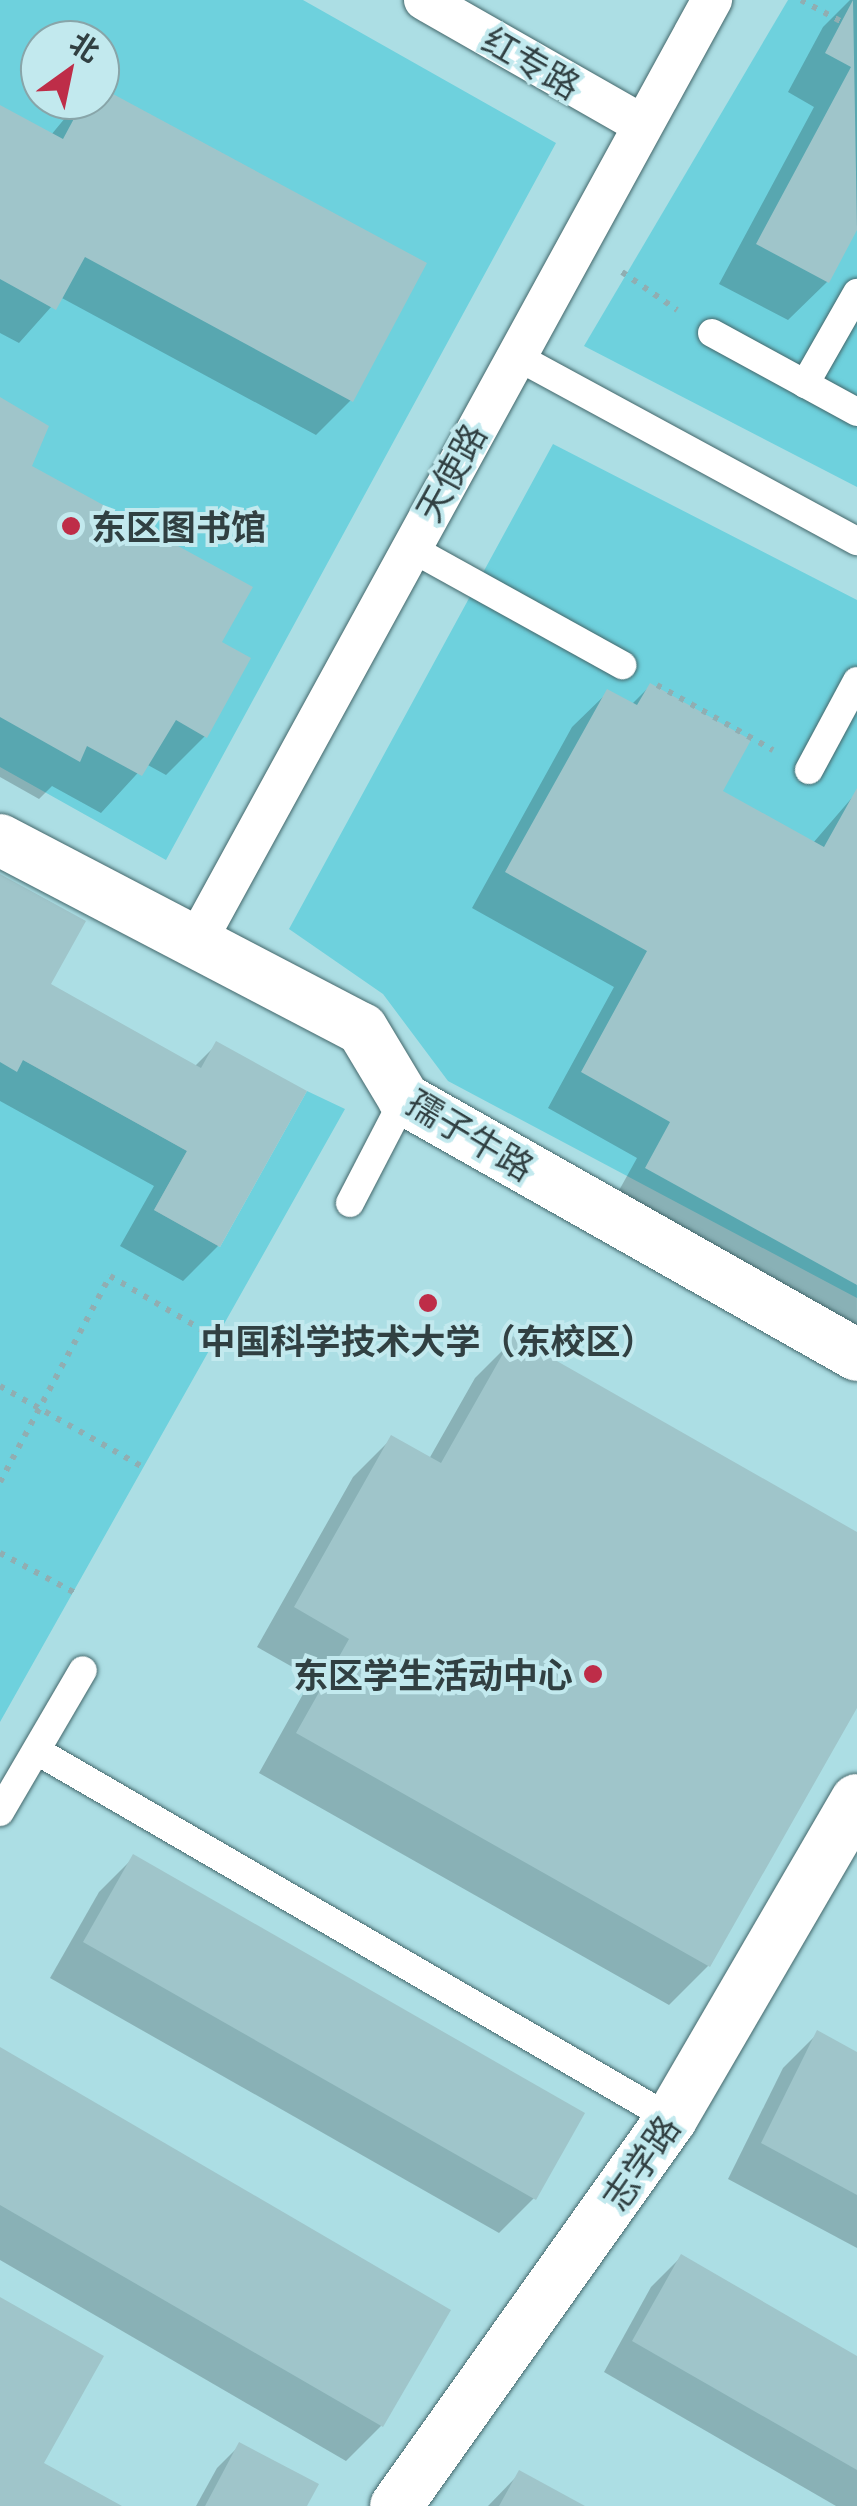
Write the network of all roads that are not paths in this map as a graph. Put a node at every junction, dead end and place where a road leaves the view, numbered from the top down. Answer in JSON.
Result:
{"nodes":[{"id":1,"x":424,"y":0,"type":"edge"},
{"id":2,"x":712,"y":0,"type":"edge"},
{"id":3,"x":641,"y":124,"type":"junction"},
{"id":4,"x":857,"y":293,"type":"edge"},
{"id":5,"x":712,"y":334,"type":"road end"},
{"id":6,"x":514,"y":356,"type":"junction"},
{"id":7,"x":805,"y":384,"type":"junction"},
{"id":8,"x":857,"y":412,"type":"edge"},
{"id":9,"x":857,"y":541,"type":"edge"},
{"id":10,"x":409,"y":547,"type":"junction"},
{"id":11,"x":622,"y":665,"type":"road end"},
{"id":12,"x":857,"y":681,"type":"edge"},
{"id":13,"x":809,"y":770,"type":"road end"},
{"id":14,"x":0,"y":840,"type":"edge"},
{"id":15,"x":194,"y":946,"type":"junction"},
{"id":16,"x":404,"y":1099,"type":"junction"},
{"id":17,"x":350,"y":1203,"type":"dead end"},
{"id":18,"x":857,"y":1354,"type":"edge"},
{"id":19,"x":83,"y":1670,"type":"dead end"},
{"id":20,"x":37,"y":1751,"type":"junction"},
{"id":21,"x":857,"y":1800,"type":"edge"},
{"id":22,"x":0,"y":1812,"type":"edge"},
{"id":23,"x":671,"y":2118,"type":"junction"},
{"id":24,"x":396,"y":2506,"type":"edge"}],
"edges":[{"from":1,"to":3,"type":"street","name":"红专路"},
{"from":2,"to":3,"type":"street","name":"天使路"},
{"from":3,"to":6,"type":"street","name":"天使路"},
{"from":4,"to":7,"type":"lane"},
{"from":5,"to":7,"type":"lane"},
{"from":6,"to":9,"type":"lane"},
{"from":6,"to":10,"type":"street","name":"天使路"},
{"from":7,"to":8,"type":"lane"},
{"from":10,"to":11,"type":"lane"},
{"from":10,"to":15,"type":"street","name":"天使路"},
{"from":12,"to":13,"type":"lane"},
{"from":14,"to":15,"type":"street","name":"孺子牛路"},
{"from":15,"to":16,"type":"street","name":"孺子牛路"},
{"from":16,"to":17,"type":"lane"},
{"from":16,"to":18,"type":"street","name":"孺子牛路"},
{"from":19,"to":20,"type":"lane"},
{"from":20,"to":22,"type":"lane"},
{"from":20,"to":23,"type":"lane"},
{"from":21,"to":23,"type":"street","name":"志学路"},
{"from":23,"to":24,"type":"street","name":"志学路"}]}
